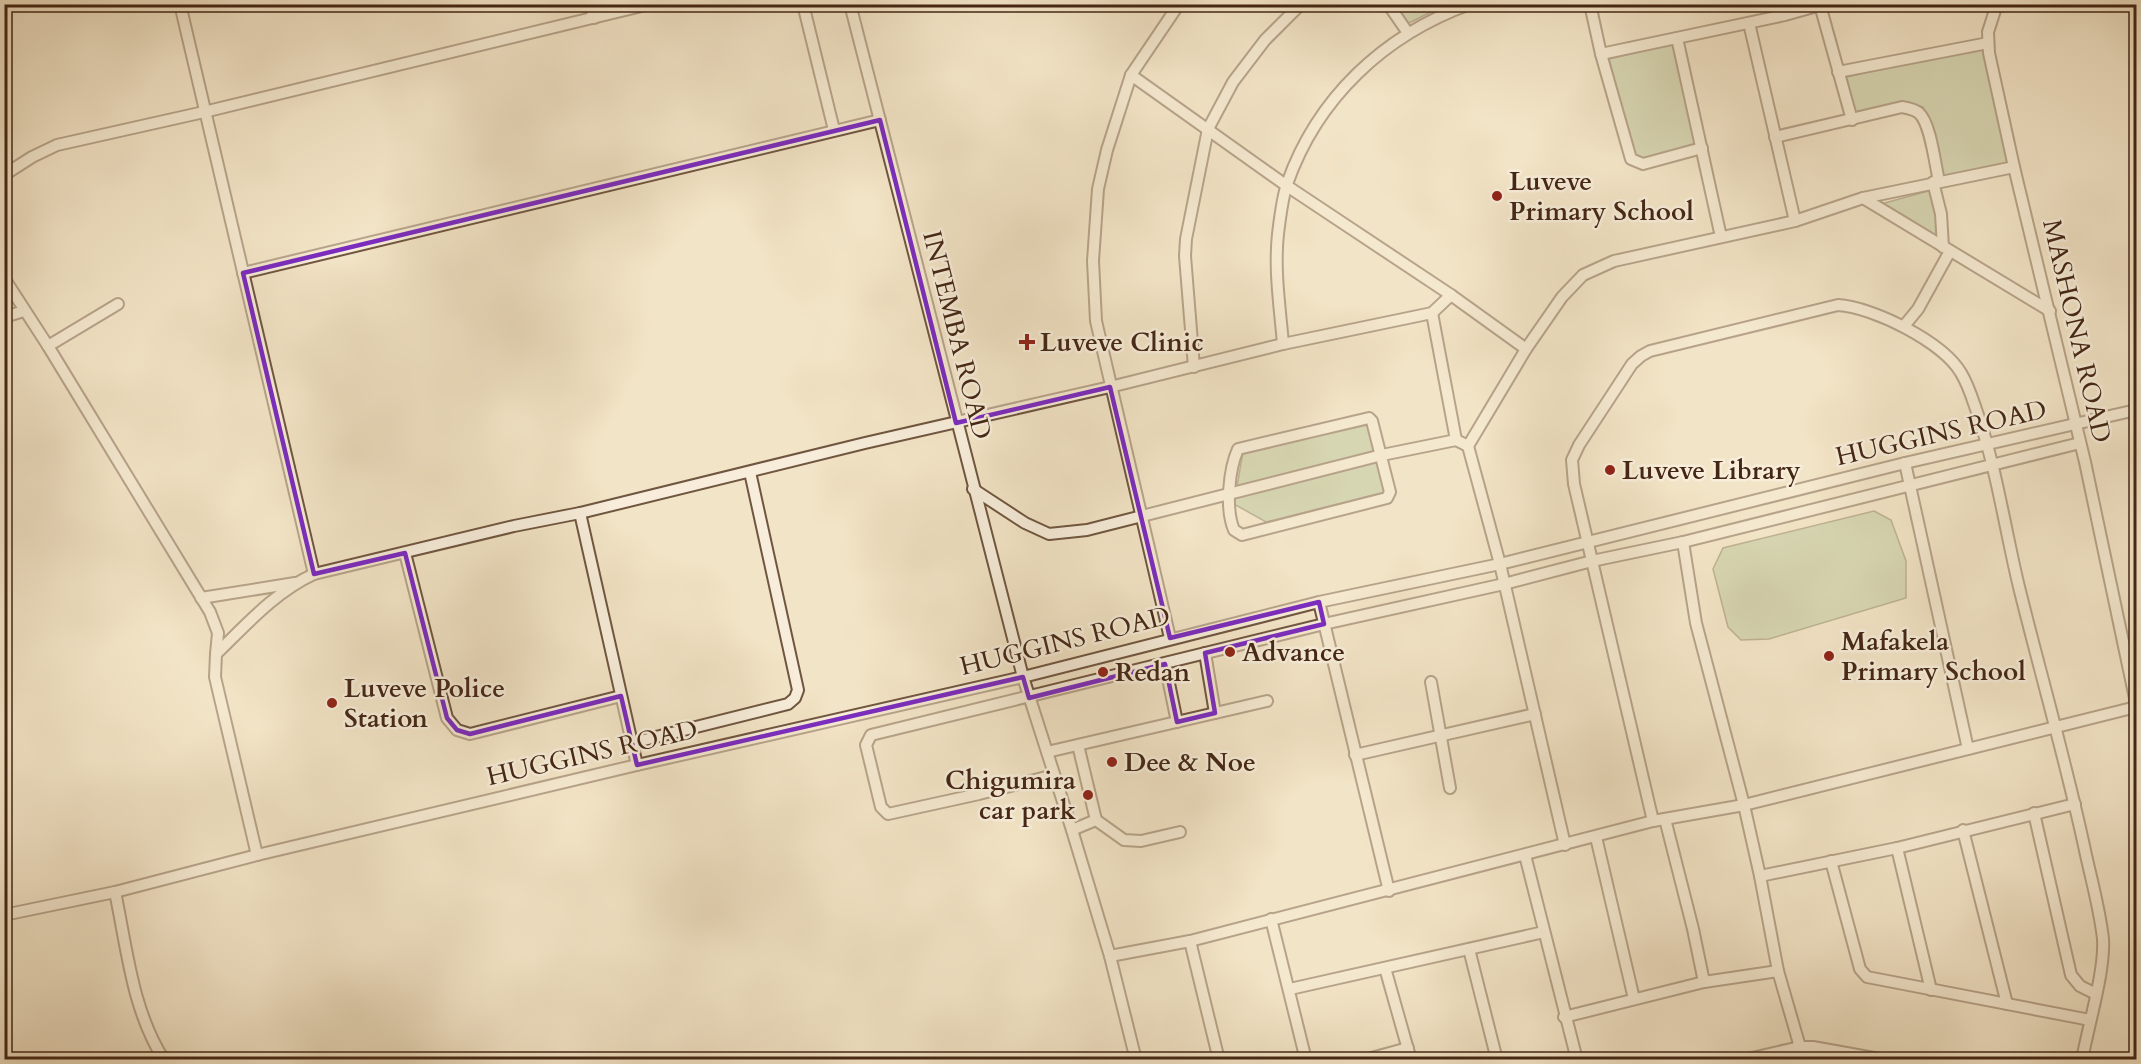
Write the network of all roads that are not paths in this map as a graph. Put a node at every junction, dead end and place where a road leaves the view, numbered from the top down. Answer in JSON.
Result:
{"nodes":[{"id":1,"x":11,"y":4,"type":"edge"},
{"id":2,"x":180,"y":4,"type":"edge"},
{"id":3,"x":590,"y":4,"type":"edge"},
{"id":4,"x":650,"y":4,"type":"edge"},
{"id":5,"x":803,"y":4,"type":"edge"},
{"id":6,"x":850,"y":4,"type":"edge"},
{"id":7,"x":1179,"y":4,"type":"edge"},
{"id":8,"x":1301,"y":4,"type":"edge"},
{"id":9,"x":1388,"y":4,"type":"edge"},
{"id":10,"x":1470,"y":4,"type":"edge"},
{"id":11,"x":1590,"y":4,"type":"edge"},
{"id":12,"x":1997,"y":4,"type":"edge"},
{"id":13,"x":1822,"y":5,"type":"edge"},
{"id":14,"x":4,"y":7,"type":"edge"},
{"id":15,"x":1449,"y":8,"type":"edge"},
{"id":16,"x":1784,"y":10,"type":"edge"},
{"id":17,"x":594,"y":18,"type":"junction"},
{"id":18,"x":1749,"y":23,"type":"junction"},
{"id":19,"x":1408,"y":33,"type":"junction"},
{"id":20,"x":1677,"y":38,"type":"junction"},
{"id":21,"x":1988,"y":43,"type":"junction"},
{"id":22,"x":1601,"y":54,"type":"junction"},
{"id":23,"x":1838,"y":72,"type":"junction"},
{"id":24,"x":1131,"y":75,"type":"junction"},
{"id":25,"x":204,"y":112,"type":"junction"},
{"id":26,"x":880,"y":120,"type":"junction"},
{"id":27,"x":1852,"y":120,"type":"junction"},
{"id":28,"x":1209,"y":129,"type":"junction"},
{"id":29,"x":834,"y":130,"type":"junction"},
{"id":30,"x":1775,"y":137,"type":"junction"},
{"id":31,"x":1702,"y":148,"type":"junction"},
{"id":32,"x":2014,"y":167,"type":"junction"},
{"id":33,"x":4,"y":175,"type":"edge"},
{"id":34,"x":1936,"y":182,"type":"junction"},
{"id":35,"x":1287,"y":186,"type":"junction"},
{"id":36,"x":1863,"y":198,"type":"junction"},
{"id":37,"x":1795,"y":220,"type":"junction"},
{"id":38,"x":1721,"y":237,"type":"junction"},
{"id":39,"x":1947,"y":249,"type":"junction"},
{"id":40,"x":243,"y":273,"type":"junction"},
{"id":41,"x":4,"y":278,"type":"edge"},
{"id":42,"x":1451,"y":295,"type":"junction"},
{"id":43,"x":118,"y":304,"type":"dead end"},
{"id":44,"x":24,"y":311,"type":"junction"},
{"id":45,"x":2050,"y":311,"type":"junction"},
{"id":46,"x":1432,"y":313,"type":"junction"},
{"id":47,"x":4,"y":317,"type":"edge"},
{"id":48,"x":1904,"y":326,"type":"junction"},
{"id":49,"x":1283,"y":344,"type":"junction"},
{"id":50,"x":48,"y":346,"type":"junction"},
{"id":51,"x":1526,"y":349,"type":"junction"},
{"id":52,"x":1194,"y":367,"type":"junction"},
{"id":53,"x":1110,"y":387,"type":"junction"},
{"id":54,"x":2136,"y":410,"type":"edge"},
{"id":55,"x":956,"y":423,"type":"junction"},
{"id":56,"x":2075,"y":425,"type":"junction"},
{"id":57,"x":1456,"y":440,"type":"junction"},
{"id":58,"x":2080,"y":443,"type":"junction"},
{"id":59,"x":1988,"y":444,"type":"junction"},
{"id":60,"x":1468,"y":446,"type":"junction"},
{"id":61,"x":1382,"y":455,"type":"junction"},
{"id":62,"x":1905,"y":463,"type":"junction"},
{"id":63,"x":1992,"y":464,"type":"junction"},
{"id":64,"x":750,"y":472,"type":"junction"},
{"id":65,"x":1911,"y":486,"type":"junction"},
{"id":66,"x":973,"y":489,"type":"junction"},
{"id":67,"x":1229,"y":495,"type":"junction"},
{"id":68,"x":580,"y":513,"type":"junction"},
{"id":69,"x":1140,"y":517,"type":"junction"},
{"id":70,"x":1587,"y":541,"type":"junction"},
{"id":71,"x":1683,"y":542,"type":"junction"},
{"id":72,"x":405,"y":552,"type":"junction"},
{"id":73,"x":1592,"y":561,"type":"junction"},
{"id":74,"x":1500,"y":564,"type":"junction"},
{"id":75,"x":314,"y":574,"type":"junction"},
{"id":76,"x":295,"y":583,"type":"junction"},
{"id":77,"x":1504,"y":584,"type":"junction"},
{"id":78,"x":201,"y":598,"type":"junction"},
{"id":79,"x":1319,"y":602,"type":"junction"},
{"id":80,"x":1324,"y":624,"type":"junction"},
{"id":81,"x":1170,"y":638,"type":"junction"},
{"id":82,"x":1205,"y":653,"type":"junction"},
{"id":83,"x":216,"y":654,"type":"junction"},
{"id":84,"x":1165,"y":664,"type":"junction"},
{"id":85,"x":1023,"y":676,"type":"junction"},
{"id":86,"x":1431,"y":682,"type":"dead end"},
{"id":87,"x":621,"y":696,"type":"junction"},
{"id":88,"x":1029,"y":698,"type":"junction"},
{"id":89,"x":1268,"y":701,"type":"dead end"},
{"id":90,"x":2136,"y":705,"type":"edge"},
{"id":91,"x":1215,"y":713,"type":"junction"},
{"id":92,"x":1535,"y":714,"type":"junction"},
{"id":93,"x":1177,"y":722,"type":"junction"},
{"id":94,"x":2054,"y":727,"type":"junction"},
{"id":95,"x":1442,"y":735,"type":"junction"},
{"id":96,"x":632,"y":743,"type":"junction"},
{"id":97,"x":1078,"y":745,"type":"junction"},
{"id":98,"x":1968,"y":749,"type":"junction"},
{"id":99,"x":1047,"y":752,"type":"junction"},
{"id":100,"x":1355,"y":755,"type":"junction"},
{"id":101,"x":637,"y":765,"type":"junction"},
{"id":102,"x":1054,"y":774,"type":"junction"},
{"id":103,"x":1450,"y":788,"type":"dead end"},
{"id":104,"x":2075,"y":804,"type":"junction"},
{"id":105,"x":1744,"y":805,"type":"junction"},
{"id":106,"x":2034,"y":813,"type":"junction"},
{"id":107,"x":1665,"y":819,"type":"junction"},
{"id":108,"x":1096,"y":820,"type":"junction"},
{"id":109,"x":1653,"y":821,"type":"junction"},
{"id":110,"x":1072,"y":830,"type":"junction"},
{"id":111,"x":1963,"y":830,"type":"junction"},
{"id":112,"x":1180,"y":832,"type":"dead end"},
{"id":113,"x":1596,"y":837,"type":"junction"},
{"id":114,"x":1565,"y":845,"type":"junction"},
{"id":115,"x":1897,"y":848,"type":"junction"},
{"id":116,"x":257,"y":855,"type":"junction"},
{"id":117,"x":1525,"y":855,"type":"junction"},
{"id":118,"x":1831,"y":861,"type":"junction"},
{"id":119,"x":1760,"y":876,"type":"junction"},
{"id":120,"x":1389,"y":891,"type":"junction"},
{"id":121,"x":115,"y":892,"type":"junction"},
{"id":122,"x":4,"y":915,"type":"edge"},
{"id":123,"x":1271,"y":919,"type":"junction"},
{"id":124,"x":1544,"y":932,"type":"junction"},
{"id":125,"x":1190,"y":941,"type":"junction"},
{"id":126,"x":1469,"y":949,"type":"junction"},
{"id":127,"x":1110,"y":956,"type":"junction"},
{"id":128,"x":1385,"y":968,"type":"junction"},
{"id":129,"x":1778,"y":971,"type":"junction"},
{"id":130,"x":1704,"y":982,"type":"junction"},
{"id":131,"x":1290,"y":989,"type":"junction"},
{"id":132,"x":1931,"y":990,"type":"junction"},
{"id":133,"x":2096,"y":994,"type":"junction"},
{"id":134,"x":1634,"y":999,"type":"junction"},
{"id":135,"x":2007,"y":1004,"type":"junction"},
{"id":136,"x":1564,"y":1017,"type":"junction"},
{"id":137,"x":2090,"y":1020,"type":"junction"},
{"id":138,"x":1800,"y":1047,"type":"junction"},
{"id":139,"x":1408,"y":1048,"type":"junction"},
{"id":140,"x":164,"y":1059,"type":"edge"},
{"id":141,"x":1136,"y":1059,"type":"edge"},
{"id":142,"x":1219,"y":1059,"type":"edge"},
{"id":143,"x":1306,"y":1059,"type":"edge"},
{"id":144,"x":1364,"y":1059,"type":"edge"},
{"id":145,"x":1411,"y":1059,"type":"edge"},
{"id":146,"x":1497,"y":1059,"type":"edge"},
{"id":147,"x":1577,"y":1059,"type":"edge"},
{"id":148,"x":1743,"y":1059,"type":"edge"},
{"id":149,"x":1885,"y":1059,"type":"edge"},
{"id":150,"x":2082,"y":1059,"type":"edge"}],
"edges":[{"from":1,"to":14,"type":"street"},
{"from":2,"to":25,"type":"street"},
{"from":3,"to":17,"type":"street"},
{"from":4,"to":17,"type":"street"},
{"from":5,"to":29,"type":"street"},
{"from":6,"to":26,"type":"street","name":"INTEMBA ROAD"},
{"from":7,"to":24,"type":"street"},
{"from":8,"to":28,"type":"street"},
{"from":9,"to":19,"type":"street"},
{"from":10,"to":15,"type":"street"},
{"from":11,"to":22,"type":"street"},
{"from":12,"to":21,"type":"street","name":"MASHONA ROAD"},
{"from":13,"to":16,"type":"street"},
{"from":13,"to":23,"type":"street"},
{"from":15,"to":19,"type":"street"},
{"from":16,"to":18,"type":"street"},
{"from":17,"to":25,"type":"street"},
{"from":18,"to":20,"type":"street"},
{"from":18,"to":30,"type":"street"},
{"from":19,"to":35,"type":"street"},
{"from":20,"to":22,"type":"street"},
{"from":20,"to":31,"type":"street"},
{"from":21,"to":23,"type":"street"},
{"from":21,"to":32,"type":"street","name":"MASHONA ROAD"},
{"from":22,"to":31,"type":"street"},
{"from":23,"to":27,"type":"street"},
{"from":24,"to":28,"type":"street"},
{"from":24,"to":53,"type":"street"},
{"from":25,"to":33,"type":"street"},
{"from":25,"to":40,"type":"street"},
{"from":26,"to":29,"type":"street"},
{"from":26,"to":55,"type":"street","name":"INTEMBA ROAD"},
{"from":27,"to":30,"type":"street"},
{"from":27,"to":34,"type":"street"},
{"from":28,"to":35,"type":"street"},
{"from":28,"to":52,"type":"street"},
{"from":29,"to":40,"type":"street"},
{"from":30,"to":37,"type":"street"},
{"from":31,"to":38,"type":"street"},
{"from":32,"to":34,"type":"street"},
{"from":32,"to":45,"type":"street","name":"MASHONA ROAD"},
{"from":34,"to":36,"type":"street"},
{"from":34,"to":39,"type":"street"},
{"from":35,"to":42,"type":"street"},
{"from":35,"to":49,"type":"street"},
{"from":36,"to":37,"type":"street"},
{"from":36,"to":39,"type":"street"},
{"from":37,"to":38,"type":"street"},
{"from":38,"to":51,"type":"street"},
{"from":39,"to":45,"type":"street"},
{"from":39,"to":48,"type":"street"},
{"from":40,"to":75,"type":"street"},
{"from":41,"to":44,"type":"street"},
{"from":42,"to":46,"type":"street"},
{"from":42,"to":51,"type":"street"},
{"from":43,"to":50,"type":"street"},
{"from":44,"to":47,"type":"street"},
{"from":44,"to":50,"type":"street"},
{"from":45,"to":56,"type":"street","name":"MASHONA ROAD"},
{"from":46,"to":49,"type":"street"},
{"from":46,"to":57,"type":"street"},
{"from":48,"to":59,"type":"street"},
{"from":48,"to":70,"type":"street"},
{"from":49,"to":52,"type":"street"},
{"from":50,"to":78,"type":"street"},
{"from":51,"to":60,"type":"street"},
{"from":52,"to":53,"type":"street"},
{"from":53,"to":55,"type":"street"},
{"from":53,"to":69,"type":"street"},
{"from":54,"to":56,"type":"street","name":"HUGGINS ROAD"},
{"from":55,"to":64,"type":"street"},
{"from":55,"to":66,"type":"street","name":"INTEMBA ROAD"},
{"from":56,"to":58,"type":"street","name":"MASHONA ROAD"},
{"from":56,"to":59,"type":"street","name":"HUGGINS ROAD"},
{"from":57,"to":60,"type":"street"},
{"from":57,"to":61,"type":"street"},
{"from":58,"to":63,"type":"street"},
{"from":58,"to":90,"type":"street","name":"MASHONA ROAD"},
{"from":59,"to":62,"type":"street","name":"HUGGINS ROAD"},
{"from":59,"to":63,"type":"street"},
{"from":60,"to":74,"type":"street"},
{"from":61,"to":67,"type":"street"},
{"from":61,"to":67,"type":"street"},
{"from":61,"to":67,"type":"street"},
{"from":62,"to":65,"type":"street"},
{"from":62,"to":70,"type":"street","name":"HUGGINS ROAD"},
{"from":63,"to":65,"type":"street"},
{"from":63,"to":94,"type":"street"},
{"from":64,"to":68,"type":"street"},
{"from":64,"to":96,"type":"street"},
{"from":65,"to":71,"type":"street"},
{"from":65,"to":98,"type":"street"},
{"from":66,"to":69,"type":"street"},
{"from":66,"to":85,"type":"street","name":"INTEMBA ROAD"},
{"from":67,"to":69,"type":"street"},
{"from":68,"to":72,"type":"street"},
{"from":68,"to":87,"type":"street"},
{"from":69,"to":81,"type":"street"},
{"from":70,"to":73,"type":"street"},
{"from":70,"to":74,"type":"street","name":"HUGGINS ROAD"},
{"from":71,"to":73,"type":"street"},
{"from":71,"to":105,"type":"street"},
{"from":72,"to":75,"type":"street"},
{"from":72,"to":87,"type":"street"},
{"from":73,"to":77,"type":"street"},
{"from":73,"to":109,"type":"street"},
{"from":74,"to":77,"type":"street"},
{"from":74,"to":79,"type":"street","name":"HUGGINS ROAD"},
{"from":75,"to":76,"type":"street"},
{"from":76,"to":78,"type":"street"},
{"from":76,"to":83,"type":"street"},
{"from":77,"to":80,"type":"street"},
{"from":77,"to":92,"type":"street"},
{"from":78,"to":83,"type":"street"},
{"from":79,"to":80,"type":"street"},
{"from":79,"to":81,"type":"street","name":"HUGGINS ROAD"},
{"from":80,"to":82,"type":"street"},
{"from":80,"to":100,"type":"street"},
{"from":81,"to":85,"type":"street","name":"HUGGINS ROAD"},
{"from":82,"to":84,"type":"street"},
{"from":82,"to":91,"type":"street"},
{"from":83,"to":116,"type":"street"},
{"from":84,"to":88,"type":"street"},
{"from":84,"to":93,"type":"street"},
{"from":85,"to":88,"type":"street","name":"INTEMBA ROAD"},
{"from":85,"to":101,"type":"street","name":"HUGGINS ROAD"},
{"from":86,"to":95,"type":"street"},
{"from":87,"to":96,"type":"street"},
{"from":88,"to":99,"type":"street","name":"INTEMBA ROAD"},
{"from":88,"to":102,"type":"street"},
{"from":89,"to":91,"type":"street"},
{"from":90,"to":94,"type":"street"},
{"from":91,"to":93,"type":"street"},
{"from":92,"to":95,"type":"street"},
{"from":92,"to":114,"type":"street"},
{"from":93,"to":97,"type":"street"},
{"from":94,"to":98,"type":"street"},
{"from":94,"to":104,"type":"street"},
{"from":95,"to":100,"type":"street"},
{"from":95,"to":103,"type":"street"},
{"from":96,"to":101,"type":"street"},
{"from":97,"to":99,"type":"street"},
{"from":97,"to":108,"type":"street"},
{"from":98,"to":105,"type":"street"},
{"from":99,"to":102,"type":"street","name":"INTEMBA ROAD"},
{"from":100,"to":120,"type":"street"},
{"from":101,"to":116,"type":"street","name":"HUGGINS ROAD"},
{"from":102,"to":110,"type":"street","name":"INTEMBA ROAD"},
{"from":104,"to":106,"type":"street"},
{"from":104,"to":133,"type":"street"},
{"from":105,"to":107,"type":"street"},
{"from":105,"to":119,"type":"street"},
{"from":106,"to":111,"type":"street"},
{"from":106,"to":133,"type":"street"},
{"from":107,"to":109,"type":"street"},
{"from":107,"to":130,"type":"street"},
{"from":108,"to":110,"type":"street"},
{"from":108,"to":112,"type":"street"},
{"from":109,"to":113,"type":"street"},
{"from":110,"to":127,"type":"street","name":"INTEMBA ROAD"},
{"from":111,"to":115,"type":"street"},
{"from":111,"to":135,"type":"street"},
{"from":113,"to":114,"type":"street"},
{"from":113,"to":134,"type":"street"},
{"from":114,"to":117,"type":"street"},
{"from":115,"to":118,"type":"street"},
{"from":115,"to":132,"type":"street"},
{"from":116,"to":121,"type":"street","name":"HUGGINS ROAD"},
{"from":117,"to":120,"type":"street"},
{"from":117,"to":124,"type":"street"},
{"from":118,"to":119,"type":"street"},
{"from":118,"to":132,"type":"street"},
{"from":119,"to":129,"type":"street"},
{"from":120,"to":123,"type":"street"},
{"from":121,"to":122,"type":"street","name":"HUGGINS ROAD"},
{"from":121,"to":140,"type":"street"},
{"from":123,"to":125,"type":"street"},
{"from":123,"to":131,"type":"street"},
{"from":124,"to":126,"type":"street"},
{"from":124,"to":136,"type":"street"},
{"from":125,"to":127,"type":"street"},
{"from":125,"to":142,"type":"street"},
{"from":126,"to":128,"type":"street"},
{"from":126,"to":146,"type":"street"},
{"from":127,"to":141,"type":"street","name":"INTEMBA ROAD"},
{"from":128,"to":131,"type":"street"},
{"from":128,"to":139,"type":"street"},
{"from":129,"to":130,"type":"street"},
{"from":129,"to":138,"type":"street"},
{"from":130,"to":134,"type":"street"},
{"from":131,"to":143,"type":"street"},
{"from":132,"to":135,"type":"street"},
{"from":133,"to":137,"type":"street"},
{"from":134,"to":136,"type":"street"},
{"from":135,"to":137,"type":"street"},
{"from":136,"to":147,"type":"street"},
{"from":137,"to":150,"type":"street"},
{"from":138,"to":148,"type":"street"},
{"from":138,"to":149,"type":"street"},
{"from":139,"to":144,"type":"street"},
{"from":139,"to":145,"type":"street"}]}
